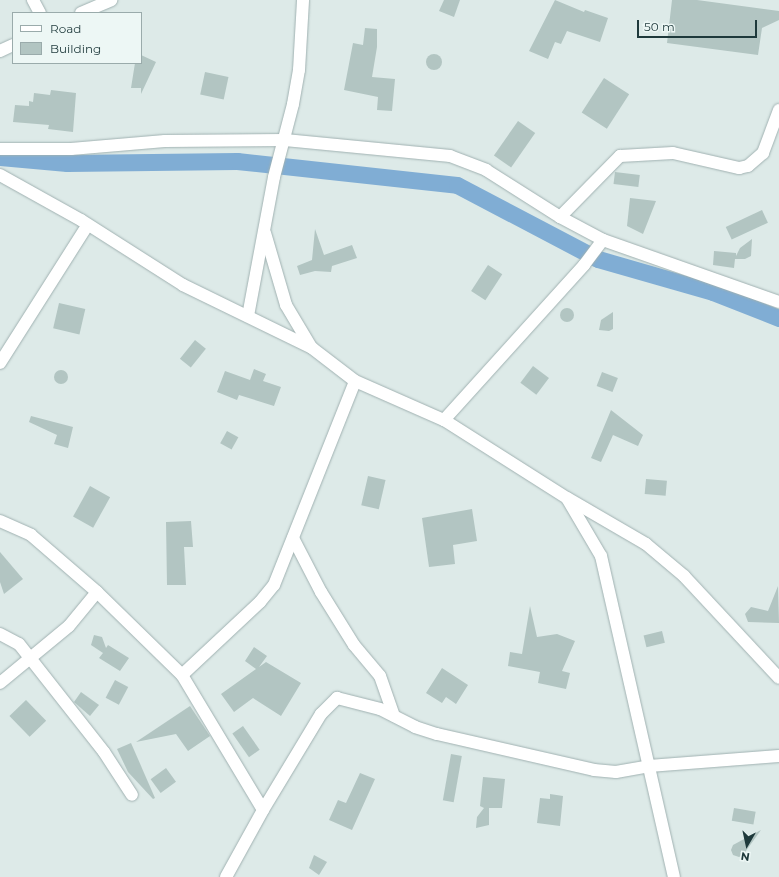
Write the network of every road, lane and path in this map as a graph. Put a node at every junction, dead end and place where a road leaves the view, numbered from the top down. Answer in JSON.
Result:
{"nodes":[{"id":1,"x":33,"y":0,"type":"edge"},
{"id":2,"x":111,"y":0,"type":"edge"},
{"id":3,"x":303,"y":0,"type":"edge"},
{"id":4,"x":39,"y":12,"type":"edge"},
{"id":5,"x":83,"y":12,"type":"edge"},
{"id":6,"x":12,"y":45,"type":"edge"},
{"id":7,"x":0,"y":51,"type":"edge"},
{"id":8,"x":779,"y":110,"type":"edge"},
{"id":9,"x":285,"y":140,"type":"junction"},
{"id":10,"x":0,"y":149,"type":"edge"},
{"id":11,"x":0,"y":175,"type":"edge"},
{"id":12,"x":560,"y":217,"type":"junction"},
{"id":13,"x":88,"y":226,"type":"junction"},
{"id":14,"x":265,"y":230,"type":"junction"},
{"id":15,"x":603,"y":240,"type":"junction"},
{"id":16,"x":779,"y":302,"type":"edge"},
{"id":17,"x":248,"y":316,"type":"junction"},
{"id":18,"x":312,"y":348,"type":"junction"},
{"id":19,"x":0,"y":363,"type":"edge"},
{"id":20,"x":355,"y":381,"type":"junction"},
{"id":21,"x":444,"y":420,"type":"junction"},
{"id":22,"x":567,"y":498,"type":"junction"},
{"id":23,"x":0,"y":521,"type":"edge"},
{"id":24,"x":293,"y":538,"type":"junction"},
{"id":25,"x":97,"y":592,"type":"junction"},
{"id":26,"x":0,"y":634,"type":"edge"},
{"id":27,"x":29,"y":657,"type":"junction"},
{"id":28,"x":182,"y":675,"type":"junction"},
{"id":29,"x":779,"y":678,"type":"edge"},
{"id":30,"x":0,"y":683,"type":"edge"},
{"id":31,"x":394,"y":716,"type":"junction"},
{"id":32,"x":779,"y":756,"type":"edge"},
{"id":33,"x":649,"y":766,"type":"junction"},
{"id":34,"x":132,"y":795,"type":"dead end"},
{"id":35,"x":263,"y":810,"type":"junction"},
{"id":36,"x":226,"y":877,"type":"edge"},
{"id":37,"x":674,"y":877,"type":"edge"}],
"edges":[{"from":1,"to":4,"type":"street"},
{"from":2,"to":5,"type":"street"},
{"from":3,"to":9,"type":"street"},
{"from":6,"to":7,"type":"street"},
{"from":8,"to":12,"type":"street"},
{"from":9,"to":10,"type":"street"},
{"from":9,"to":12,"type":"street"},
{"from":9,"to":14,"type":"street"},
{"from":11,"to":13,"type":"street"},
{"from":12,"to":15,"type":"street"},
{"from":13,"to":17,"type":"street"},
{"from":13,"to":19,"type":"street"},
{"from":14,"to":17,"type":"street"},
{"from":14,"to":18,"type":"street"},
{"from":15,"to":16,"type":"street"},
{"from":15,"to":21,"type":"street"},
{"from":17,"to":18,"type":"street"},
{"from":18,"to":20,"type":"street"},
{"from":20,"to":21,"type":"street"},
{"from":20,"to":24,"type":"street"},
{"from":21,"to":22,"type":"street"},
{"from":22,"to":29,"type":"street"},
{"from":22,"to":33,"type":"street"},
{"from":23,"to":25,"type":"street"},
{"from":24,"to":28,"type":"street"},
{"from":24,"to":31,"type":"street"},
{"from":25,"to":27,"type":"street"},
{"from":25,"to":28,"type":"street"},
{"from":26,"to":27,"type":"street"},
{"from":27,"to":30,"type":"street"},
{"from":27,"to":34,"type":"street"},
{"from":28,"to":35,"type":"street"},
{"from":31,"to":33,"type":"street"},
{"from":31,"to":35,"type":"street"},
{"from":32,"to":33,"type":"street"},
{"from":33,"to":37,"type":"street"},
{"from":35,"to":36,"type":"street"}]}
